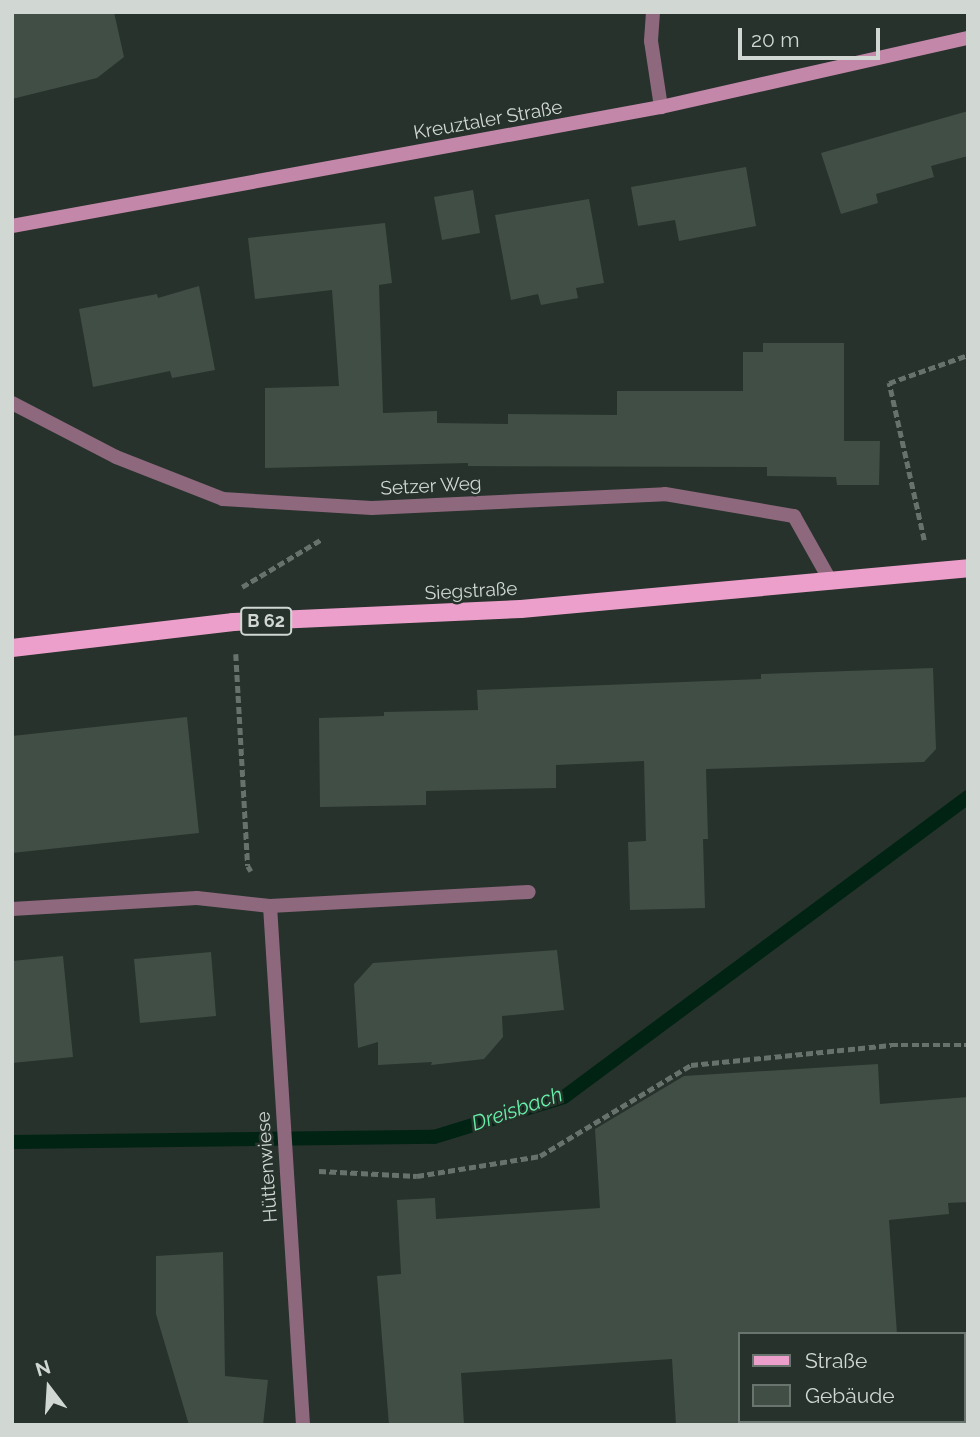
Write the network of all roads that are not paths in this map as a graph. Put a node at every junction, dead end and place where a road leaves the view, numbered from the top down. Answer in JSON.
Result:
{"nodes":[{"id":1,"x":653,"y":12,"type":"edge"},
{"id":2,"x":968,"y":38,"type":"edge"},
{"id":3,"x":661,"y":107,"type":"junction"},
{"id":4,"x":12,"y":226,"type":"edge"},
{"id":5,"x":12,"y":403,"type":"edge"},
{"id":6,"x":968,"y":570,"type":"edge"},
{"id":7,"x":831,"y":582,"type":"junction"},
{"id":8,"x":12,"y":648,"type":"edge"},
{"id":9,"x":529,"y":892,"type":"dead end"},
{"id":10,"x":270,"y":906,"type":"junction"},
{"id":11,"x":12,"y":909,"type":"edge"},
{"id":12,"x":303,"y":1425,"type":"edge"}],
"edges":[{"from":1,"to":3,"type":"street"},
{"from":2,"to":3,"type":"street","name":"Kreuztaler Straße"},
{"from":3,"to":4,"type":"street","name":"Kreuztaler Straße"},
{"from":5,"to":7,"type":"street","name":"Setzer Weg"},
{"from":6,"to":7,"type":"main road","name":"Siegstraße","number":"B 62"},
{"from":7,"to":8,"type":"main road","name":"Siegstraße","number":"B 62"},
{"from":9,"to":10,"type":"street"},
{"from":10,"to":11,"type":"street"},
{"from":10,"to":12,"type":"street","name":"Hüttenwiese"}]}
